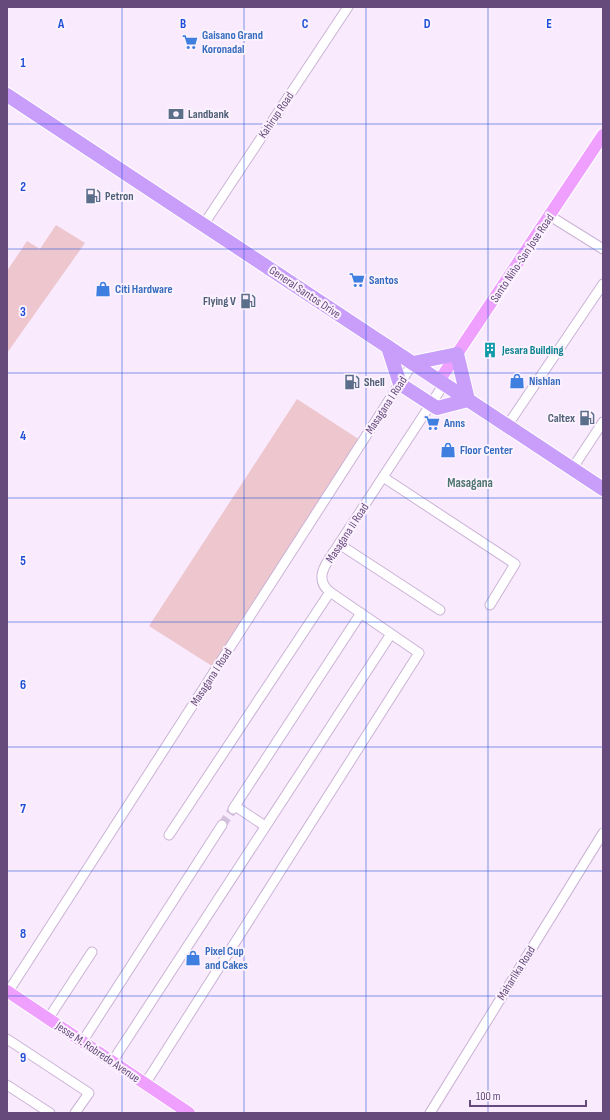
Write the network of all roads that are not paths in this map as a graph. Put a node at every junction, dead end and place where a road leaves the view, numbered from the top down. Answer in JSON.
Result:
{"nodes":[{"id":1,"x":348,"y":7,"type":"edge"},
{"id":2,"x":7,"y":95,"type":"edge"},
{"id":3,"x":603,"y":135,"type":"edge"},
{"id":4,"x":550,"y":216,"type":"junction"},
{"id":5,"x":204,"y":224,"type":"junction"},
{"id":6,"x":603,"y":249,"type":"edge"},
{"id":7,"x":603,"y":284,"type":"edge"},
{"id":8,"x":388,"y":347,"type":"junction"},
{"id":9,"x":457,"y":354,"type":"junction"},
{"id":10,"x":413,"y":363,"type":"junction"},
{"id":11,"x":442,"y":382,"type":"junction"},
{"id":12,"x":400,"y":384,"type":"junction"},
{"id":13,"x":468,"y":400,"type":"junction"},
{"id":14,"x":431,"y":404,"type":"junction"},
{"id":15,"x":603,"y":422,"type":"edge"},
{"id":16,"x":507,"y":426,"type":"junction"},
{"id":17,"x":572,"y":469,"type":"junction"},
{"id":18,"x":383,"y":477,"type":"junction"},
{"id":19,"x":603,"y":489,"type":"edge"},
{"id":20,"x":339,"y":544,"type":"junction"},
{"id":21,"x":330,"y":592,"type":"junction"},
{"id":22,"x":490,"y":605,"type":"dead end"},
{"id":23,"x":440,"y":610,"type":"dead end"},
{"id":24,"x":361,"y":613,"type":"junction"},
{"id":25,"x":391,"y":634,"type":"junction"},
{"id":26,"x":222,"y":825,"type":"tunnel mouth"},
{"id":27,"x":265,"y":826,"type":"junction"},
{"id":28,"x":603,"y":833,"type":"edge"},
{"id":29,"x":169,"y":835,"type":"dead end"},
{"id":30,"x":92,"y":952,"type":"dead end"},
{"id":31,"x":8,"y":991,"type":"edge"},
{"id":32,"x":48,"y":1019,"type":"junction"},
{"id":33,"x":7,"y":1039,"type":"edge"},
{"id":34,"x":82,"y":1042,"type":"junction"},
{"id":35,"x":112,"y":1062,"type":"junction"},
{"id":36,"x":145,"y":1084,"type":"junction"},
{"id":37,"x":8,"y":1088,"type":"edge"},
{"id":38,"x":35,"y":1109,"type":"edge"},
{"id":39,"x":50,"y":1113,"type":"edge"},
{"id":40,"x":75,"y":1113,"type":"edge"},
{"id":41,"x":190,"y":1113,"type":"edge"},
{"id":42,"x":430,"y":1113,"type":"edge"}],
"edges":[{"from":1,"to":5,"type":"street","name":"Kahirup Road"},
{"from":2,"to":5,"type":"highway","name":"General Santos Drive"},
{"from":3,"to":4,"type":"main road","name":"Santo Niño-San Jose Road"},
{"from":4,"to":6,"type":"street"},
{"from":4,"to":9,"type":"main road","name":"Santo Niño-San Jose Road"},
{"from":5,"to":8,"type":"highway","name":"General Santos Drive"},
{"from":7,"to":16,"type":"street"},
{"from":8,"to":10,"type":"highway","name":"General Santos Drive"},
{"from":8,"to":12,"type":"highway"},
{"from":9,"to":10,"type":"highway"},
{"from":9,"to":11,"type":"main road","name":"Santo Niño-San Jose Road"},
{"from":9,"to":13,"type":"highway"},
{"from":10,"to":11,"type":"highway","name":"General Santos Drive"},
{"from":10,"to":12,"type":"street","name":"Masagana I Road"},
{"from":11,"to":13,"type":"highway","name":"General Santos Drive"},
{"from":11,"to":14,"type":"street","name":"Masagana II Road"},
{"from":12,"to":14,"type":"highway"},
{"from":12,"to":31,"type":"street","name":"Masagana I Road"},
{"from":13,"to":14,"type":"highway"},
{"from":13,"to":16,"type":"highway","name":"General Santos Drive"},
{"from":14,"to":18,"type":"street","name":"Masagana II Road"},
{"from":15,"to":17,"type":"street"},
{"from":16,"to":17,"type":"highway","name":"General Santos Drive"},
{"from":17,"to":19,"type":"highway","name":"General Santos Drive"},
{"from":18,"to":20,"type":"street","name":"Masagana II Road"},
{"from":18,"to":22,"type":"street"},
{"from":20,"to":21,"type":"street","name":"Masagana II Road"},
{"from":20,"to":23,"type":"street"},
{"from":21,"to":24,"type":"street","name":"Masagana II Road"},
{"from":21,"to":29,"type":"street"},
{"from":24,"to":25,"type":"street","name":"Masagana II Road"},
{"from":24,"to":27,"type":"street"},
{"from":25,"to":27,"type":"street"},
{"from":25,"to":36,"type":"street","name":"Masagana II Road"},
{"from":26,"to":34,"type":"street"},
{"from":27,"to":35,"type":"street"},
{"from":28,"to":42,"type":"street","name":"Maharlika Road"},
{"from":30,"to":32,"type":"street"},
{"from":31,"to":32,"type":"main road","name":"Jesse M. Robredo Avenue"},
{"from":32,"to":34,"type":"main road","name":"Jesse M. Robredo Avenue"},
{"from":33,"to":40,"type":"street"},
{"from":34,"to":35,"type":"main road","name":"Jesse M. Robredo Avenue"},
{"from":35,"to":36,"type":"main road","name":"Jesse M. Robredo Avenue"},
{"from":36,"to":41,"type":"main road","name":"Jesse M. Robredo Avenue"},
{"from":37,"to":38,"type":"street"},
{"from":38,"to":39,"type":"street"}]}
